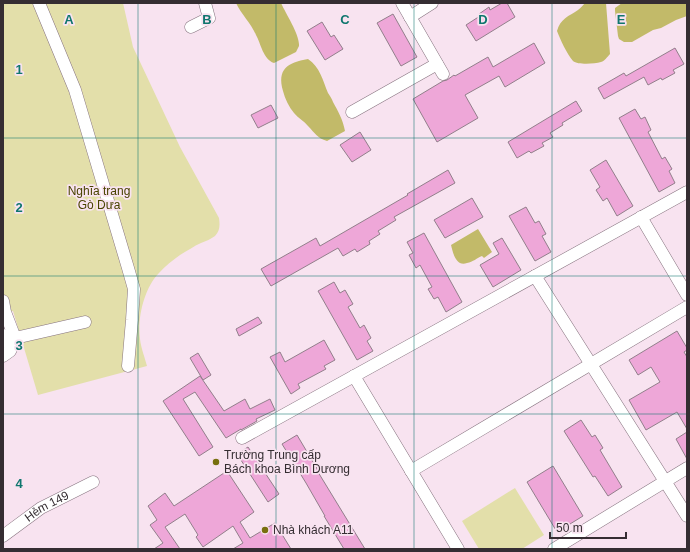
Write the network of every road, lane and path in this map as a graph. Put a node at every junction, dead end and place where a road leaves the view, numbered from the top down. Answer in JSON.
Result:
{"nodes":[{"id":1,"x":39,"y":3,"type":"edge"},
{"id":2,"x":205,"y":3,"type":"edge"},
{"id":3,"x":402,"y":3,"type":"edge"},
{"id":4,"x":432,"y":3,"type":"edge"},
{"id":5,"x":410,"y":17,"type":"junction"},
{"id":6,"x":191,"y":27,"type":"dead end"},
{"id":7,"x":352,"y":112,"type":"dead end"},
{"id":8,"x":687,"y":192,"type":"edge"},
{"id":9,"x":641,"y":218,"type":"junction"},
{"id":10,"x":535,"y":276,"type":"junction"},
{"id":11,"x":687,"y":295,"type":"edge"},
{"id":12,"x":687,"y":307,"type":"edge"},
{"id":13,"x":4,"y":308,"type":"edge"},
{"id":14,"x":85,"y":322,"type":"dead end"},
{"id":15,"x":3,"y":335,"type":"edge"},
{"id":16,"x":3,"y":356,"type":"edge"},
{"id":17,"x":591,"y":364,"type":"junction"},
{"id":18,"x":128,"y":366,"type":"dead end"},
{"id":19,"x":354,"y":376,"type":"junction"},
{"id":20,"x":242,"y":438,"type":"dead end"},
{"id":21,"x":687,"y":468,"type":"edge"},
{"id":22,"x":411,"y":472,"type":"junction"},
{"id":23,"x":665,"y":481,"type":"junction"},
{"id":24,"x":93,"y":482,"type":"dead end"},
{"id":25,"x":687,"y":516,"type":"edge"},
{"id":26,"x":3,"y":536,"type":"edge"},
{"id":27,"x":458,"y":549,"type":"edge"},
{"id":28,"x":554,"y":549,"type":"edge"}],
"edges":[{"from":1,"to":18,"type":"street"},
{"from":2,"to":6,"type":"street"},
{"from":3,"to":5,"type":"street"},
{"from":4,"to":5,"type":"street"},
{"from":5,"to":7,"type":"street"},
{"from":8,"to":9,"type":"street"},
{"from":9,"to":10,"type":"street"},
{"from":9,"to":11,"type":"street"},
{"from":10,"to":17,"type":"street"},
{"from":10,"to":19,"type":"street"},
{"from":12,"to":17,"type":"street"},
{"from":13,"to":14,"type":"street"},
{"from":15,"to":16,"type":"street"},
{"from":17,"to":22,"type":"street"},
{"from":17,"to":23,"type":"street"},
{"from":19,"to":20,"type":"street"},
{"from":19,"to":22,"type":"street"},
{"from":21,"to":23,"type":"street"},
{"from":22,"to":27,"type":"street"},
{"from":23,"to":25,"type":"street"},
{"from":23,"to":28,"type":"street"},
{"from":24,"to":26,"type":"street","name":"Hẻm 149"}]}
